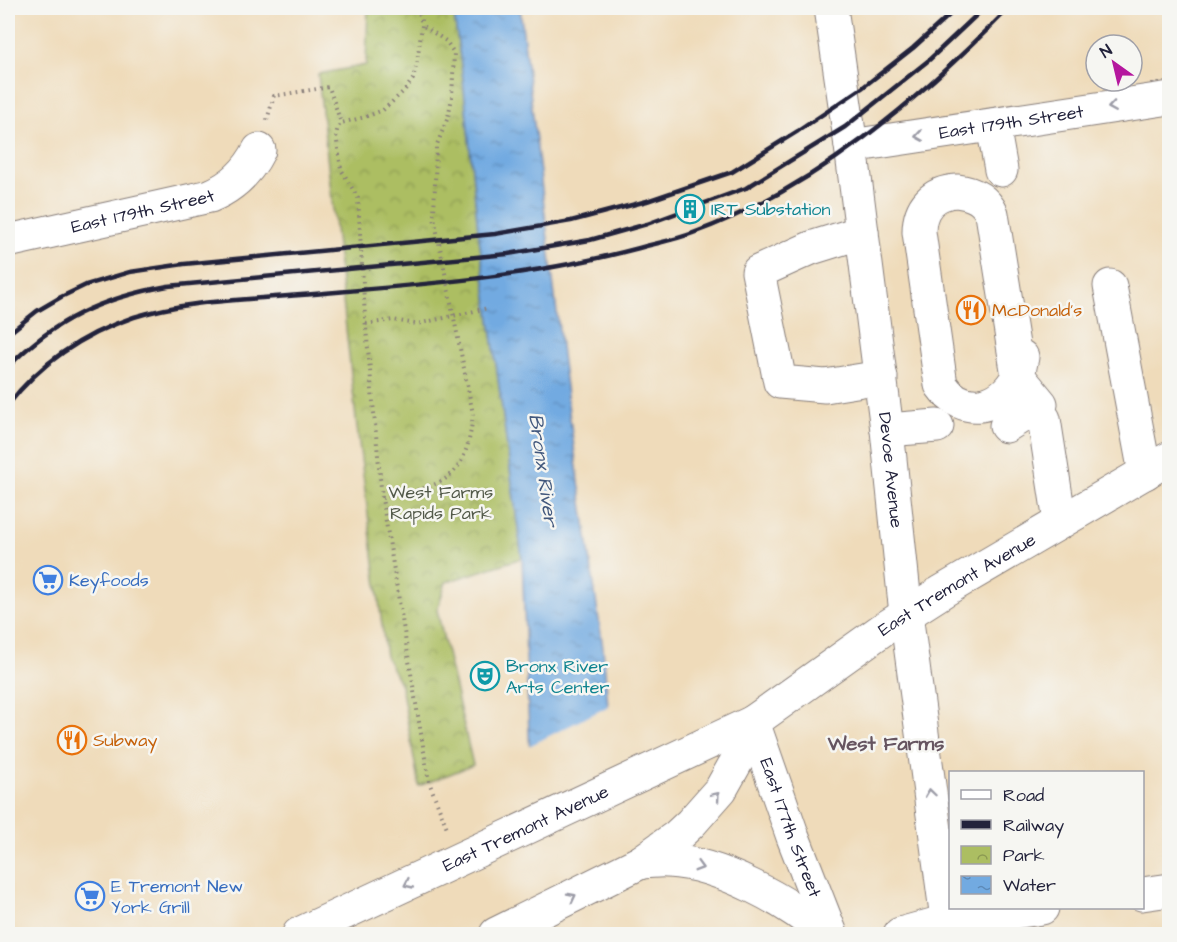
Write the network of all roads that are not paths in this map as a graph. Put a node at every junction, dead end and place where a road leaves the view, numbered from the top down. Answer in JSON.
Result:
{"nodes":[{"id":1,"x":831,"y":8,"type":"edge"},
{"id":2,"x":1170,"y":98,"type":"edge"},
{"id":3,"x":993,"y":125,"type":"junction"},
{"id":4,"x":852,"y":146,"type":"junction"},
{"id":5,"x":259,"y":150,"type":"dead end"},
{"id":6,"x":1000,"y":170,"type":"dead end"},
{"id":7,"x":862,"y":232,"type":"junction"},
{"id":8,"x":8,"y":241,"type":"edge"},
{"id":9,"x":1110,"y":285,"type":"dead end"},
{"id":10,"x":1028,"y":327,"type":"dead end"},
{"id":11,"x":1018,"y":376,"type":"junction"},
{"id":12,"x":881,"y":377,"type":"junction"},
{"id":13,"x":1044,"y":418,"type":"dead end"},
{"id":14,"x":937,"y":426,"type":"dead end"},
{"id":15,"x":1006,"y":426,"type":"dead end"},
{"id":16,"x":887,"y":430,"type":"junction"},
{"id":17,"x":1157,"y":465,"type":"edge"},
{"id":18,"x":1060,"y":522,"type":"junction"},
{"id":19,"x":906,"y":615,"type":"junction"},
{"id":20,"x":753,"y":722,"type":"junction"},
{"id":21,"x":641,"y":862,"type":"junction"},
{"id":22,"x":1170,"y":890,"type":"edge"},
{"id":23,"x":1144,"y":894,"type":"edge"},
{"id":24,"x":1037,"y":909,"type":"edge"},
{"id":25,"x":948,"y":928,"type":"edge"},
{"id":26,"x":508,"y":929,"type":"edge"},
{"id":27,"x":299,"y":934,"type":"edge"},
{"id":28,"x":825,"y":934,"type":"edge"},
{"id":29,"x":831,"y":934,"type":"edge"},
{"id":30,"x":900,"y":934,"type":"edge"}],
"edges":[{"from":1,"to":4,"type":"main road","name":"Devoe Avenue"},
{"from":2,"to":3,"type":"main road","name":"East 179th Street","one_way":true},
{"from":3,"to":4,"type":"main road","name":"East 179th Street","one_way":true},
{"from":3,"to":6,"type":"main road"},
{"from":4,"to":7,"type":"main road","name":"Devoe Avenue"},
{"from":5,"to":8,"type":"main road","name":"East 179th Street"},
{"from":7,"to":12,"type":"main road","name":"Devoe Avenue"},
{"from":7,"to":12,"type":"main road"},
{"from":9,"to":17,"type":"main road"},
{"from":10,"to":11,"type":"main road"},
{"from":11,"to":11,"type":"main road"},
{"from":11,"to":15,"type":"main road"},
{"from":12,"to":16,"type":"main road","name":"Devoe Avenue"},
{"from":13,"to":18,"type":"main road"},
{"from":14,"to":16,"type":"main road"},
{"from":16,"to":19,"type":"main road","name":"Devoe Avenue"},
{"from":17,"to":18,"type":"main road","name":"East Tremont Avenue"},
{"from":18,"to":19,"type":"main road","name":"East Tremont Avenue"},
{"from":19,"to":20,"type":"main road","name":"East Tremont Avenue"},
{"from":25,"to":19,"type":"main road","name":"Devoe Avenue","one_way":true},
{"from":21,"to":20,"type":"main road","one_way":true},
{"from":20,"to":27,"type":"main road","name":"East Tremont Avenue","one_way":true},
{"from":20,"to":29,"type":"main road","name":"East 177th Street"},
{"from":26,"to":21,"type":"main road","one_way":true},
{"from":21,"to":28,"type":"main road","one_way":true},
{"from":22,"to":23,"type":"main road"},
{"from":24,"to":25,"type":"main road"},
{"from":25,"to":30,"type":"main road"}]}
